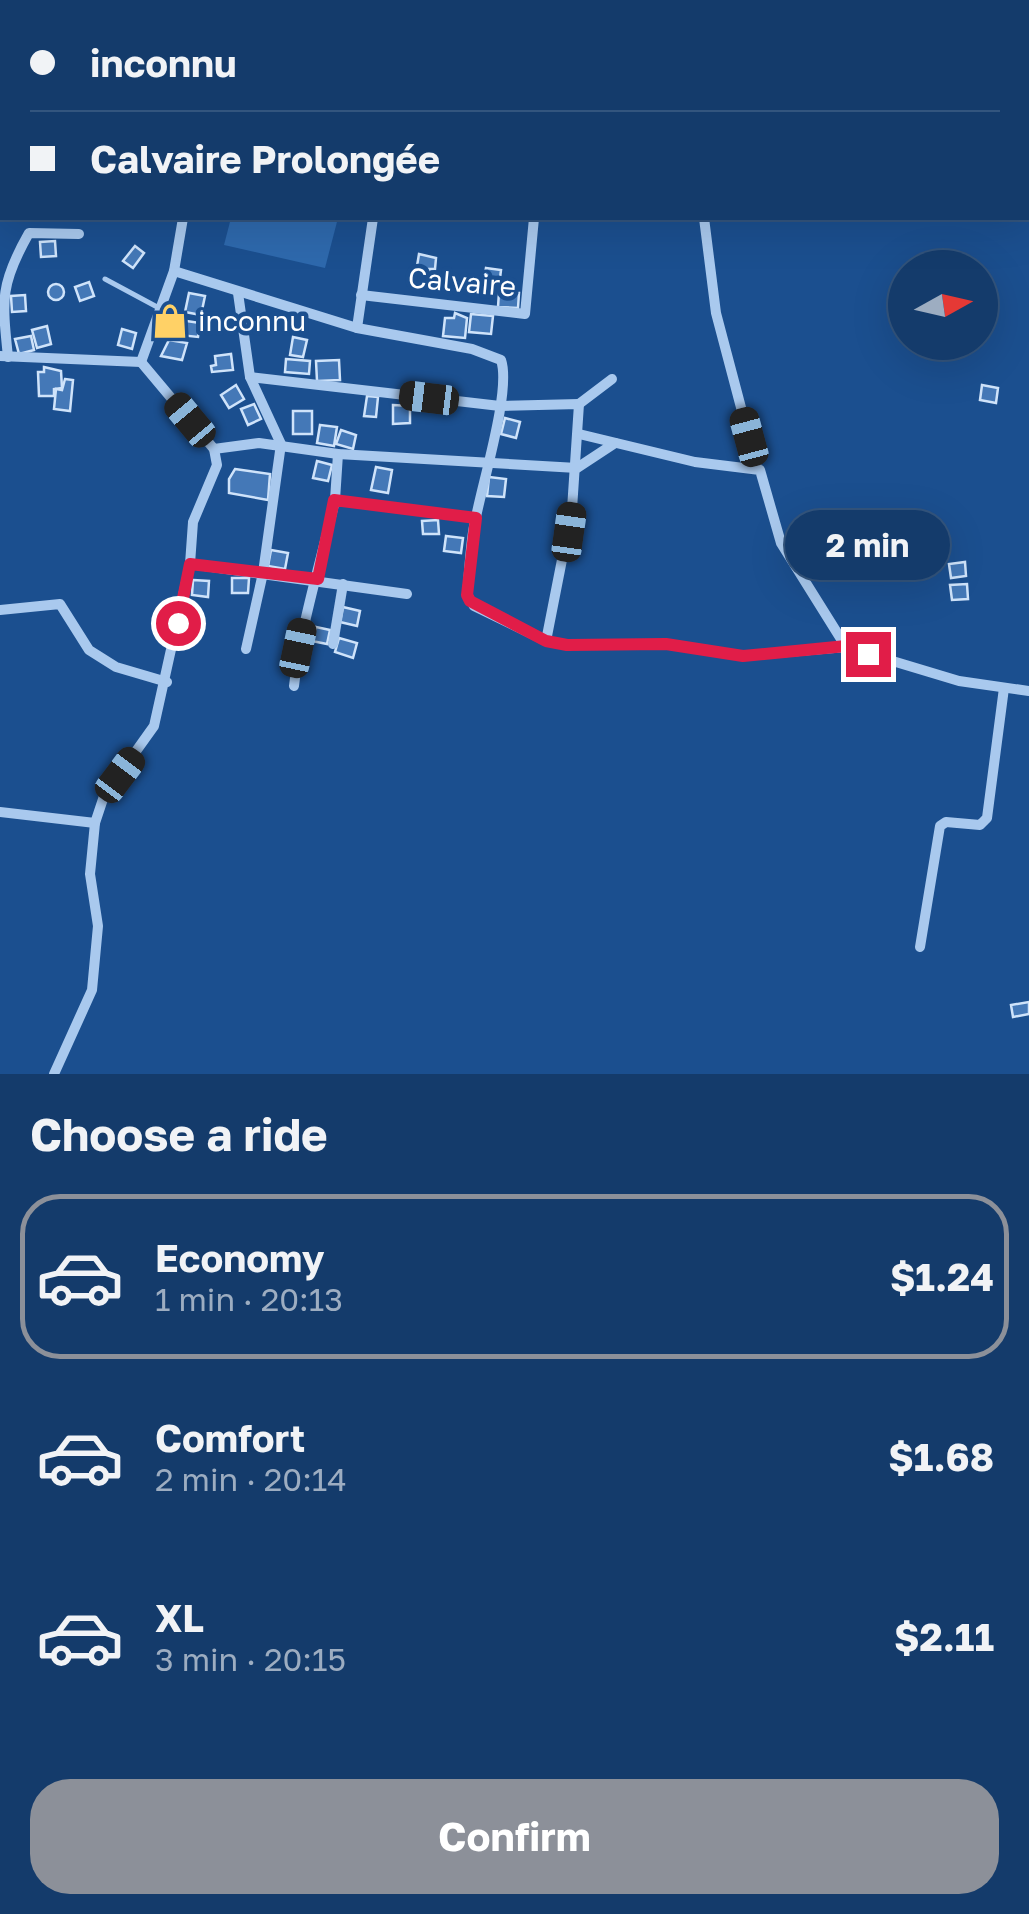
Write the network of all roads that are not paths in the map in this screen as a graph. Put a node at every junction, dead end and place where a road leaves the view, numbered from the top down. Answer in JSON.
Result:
{"nodes":[{"id":1,"x":183,"y":220,"type":"edge"},
{"id":2,"x":372,"y":220,"type":"edge"},
{"id":3,"x":534,"y":220,"type":"edge"},
{"id":4,"x":704,"y":220,"type":"edge"},
{"id":5,"x":79,"y":234,"type":"dead end"},
{"id":6,"x":4,"y":270,"type":"edge"},
{"id":7,"x":174,"y":271,"type":"junction"},
{"id":8,"x":105,"y":278,"type":"dead end"},
{"id":9,"x":238,"y":293,"type":"junction"},
{"id":10,"x":361,"y":295,"type":"junction"},
{"id":11,"x":162,"y":310,"type":"junction"},
{"id":12,"x":357,"y":328,"type":"junction"},
{"id":13,"x":4,"y":357,"type":"edge"},
{"id":14,"x":140,"y":362,"type":"junction"},
{"id":15,"x":250,"y":377,"type":"junction"},
{"id":16,"x":612,"y":380,"type":"dead end"},
{"id":17,"x":579,"y":404,"type":"junction"},
{"id":18,"x":500,"y":406,"type":"junction"},
{"id":19,"x":580,"y":434,"type":"junction"},
{"id":20,"x":614,"y":443,"type":"junction"},
{"id":21,"x":281,"y":444,"type":"junction"},
{"id":22,"x":214,"y":449,"type":"junction"},
{"id":23,"x":338,"y":454,"type":"junction"},
{"id":24,"x":485,"y":465,"type":"junction"},
{"id":25,"x":576,"y":468,"type":"junction"},
{"id":26,"x":757,"y":468,"type":"junction"},
{"id":27,"x":334,"y":500,"type":"junction"},
{"id":28,"x":476,"y":518,"type":"junction"},
{"id":29,"x":190,"y":564,"type":"junction"},
{"id":30,"x":263,"y":573,"type":"junction"},
{"id":31,"x":318,"y":579,"type":"junction"},
{"id":32,"x":343,"y":584,"type":"junction"},
{"id":33,"x":407,"y":594,"type":"dead end"},
{"id":34,"x":0,"y":610,"type":"edge"},
{"id":35,"x":546,"y":641,"type":"junction"},
{"id":36,"x":333,"y":644,"type":"dead end"},
{"id":37,"x":846,"y":646,"type":"junction"},
{"id":38,"x":246,"y":649,"type":"dead end"},
{"id":39,"x":167,"y":682,"type":"junction"},
{"id":40,"x":294,"y":686,"type":"dead end"},
{"id":41,"x":1004,"y":688,"type":"junction"},
{"id":42,"x":1029,"y":691,"type":"edge"},
{"id":43,"x":0,"y":812,"type":"edge"},
{"id":44,"x":95,"y":823,"type":"junction"},
{"id":45,"x":920,"y":948,"type":"dead end"},
{"id":46,"x":54,"y":1074,"type":"edge"}],
"edges":[{"from":1,"to":7,"type":"street"},
{"from":2,"to":10,"type":"street"},
{"from":3,"to":10,"type":"street","name":"Calvaire"},
{"from":4,"to":26,"type":"street"},
{"from":5,"to":6,"type":"street"},
{"from":6,"to":13,"type":"street"},
{"from":7,"to":9,"type":"street"},
{"from":7,"to":11,"type":"street"},
{"from":8,"to":11,"type":"lane"},
{"from":9,"to":12,"type":"street"},
{"from":9,"to":15,"type":"street"},
{"from":10,"to":12,"type":"street"},
{"from":11,"to":14,"type":"street"},
{"from":12,"to":18,"type":"street"},
{"from":13,"to":14,"type":"street"},
{"from":14,"to":22,"type":"street"},
{"from":15,"to":18,"type":"street"},
{"from":15,"to":21,"type":"street"},
{"from":16,"to":17,"type":"street"},
{"from":17,"to":18,"type":"street"},
{"from":17,"to":19,"type":"street"},
{"from":18,"to":24,"type":"street"},
{"from":19,"to":20,"type":"street"},
{"from":19,"to":25,"type":"street"},
{"from":20,"to":25,"type":"street"},
{"from":20,"to":26,"type":"street"},
{"from":21,"to":22,"type":"street"},
{"from":21,"to":23,"type":"street"},
{"from":21,"to":30,"type":"street"},
{"from":22,"to":29,"type":"street"},
{"from":23,"to":24,"type":"street"},
{"from":23,"to":27,"type":"street"},
{"from":24,"to":25,"type":"street"},
{"from":24,"to":28,"type":"street"},
{"from":25,"to":35,"type":"street"},
{"from":26,"to":37,"type":"street"},
{"from":27,"to":28,"type":"street"},
{"from":27,"to":31,"type":"street"},
{"from":28,"to":35,"type":"street"},
{"from":29,"to":30,"type":"street"},
{"from":29,"to":39,"type":"street"},
{"from":30,"to":31,"type":"street"},
{"from":30,"to":38,"type":"street"},
{"from":31,"to":32,"type":"street"},
{"from":31,"to":40,"type":"street"},
{"from":32,"to":33,"type":"street"},
{"from":32,"to":36,"type":"street"},
{"from":34,"to":39,"type":"street"},
{"from":35,"to":37,"type":"street"},
{"from":37,"to":41,"type":"street"},
{"from":39,"to":44,"type":"street"},
{"from":41,"to":42,"type":"street"},
{"from":41,"to":45,"type":"street"},
{"from":43,"to":44,"type":"street"},
{"from":44,"to":46,"type":"street"}]}
